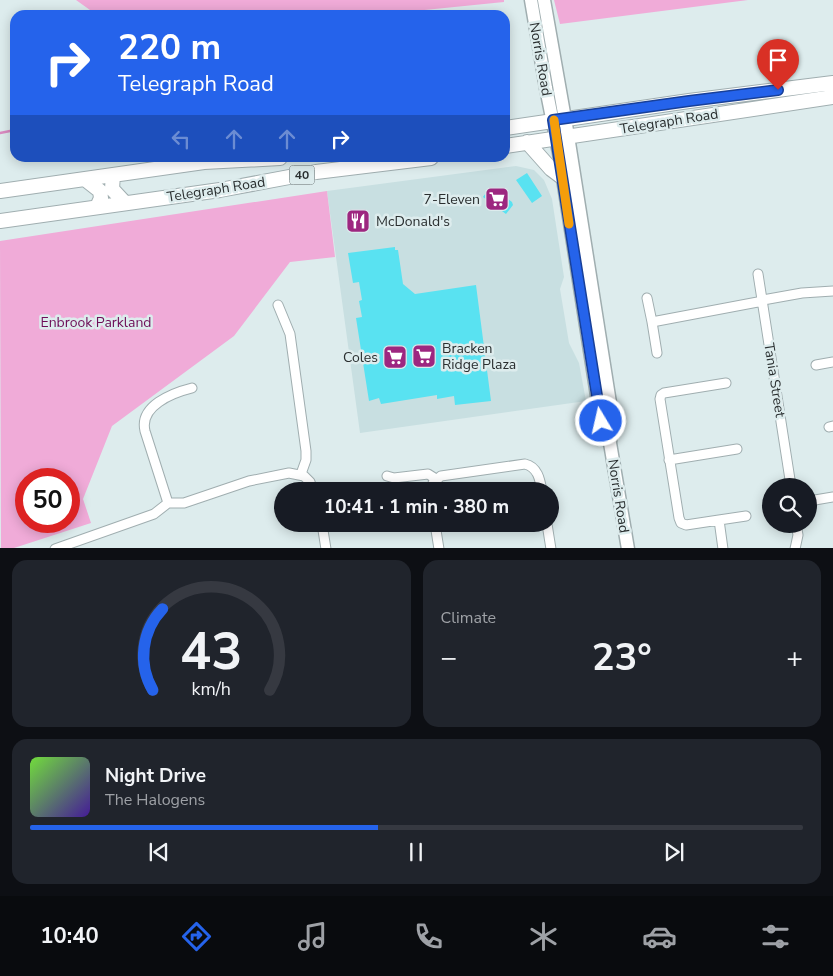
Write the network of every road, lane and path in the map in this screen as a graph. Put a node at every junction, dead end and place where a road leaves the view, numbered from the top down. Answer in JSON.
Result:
{"nodes":[{"id":1,"x":531,"y":0,"type":"edge"},
{"id":2,"x":544,"y":0,"type":"edge"},
{"id":3,"x":833,"y":83,"type":"edge"},
{"id":4,"x":833,"y":97,"type":"edge"},
{"id":5,"x":559,"y":119,"type":"junction"},
{"id":6,"x":510,"y":127,"type":"edge"},
{"id":7,"x":562,"y":137,"type":"junction"},
{"id":8,"x":527,"y":142,"type":"junction"},
{"id":9,"x":510,"y":145,"type":"edge"},
{"id":10,"x":210,"y":162,"type":"edge"},
{"id":11,"x":398,"y":162,"type":"edge"},
{"id":12,"x":113,"y":175,"type":"junction"},
{"id":13,"x":563,"y":178,"type":"junction"},
{"id":14,"x":86,"y":180,"type":"junction"},
{"id":15,"x":0,"y":192,"type":"edge"},
{"id":16,"x":125,"y":203,"type":"junction"},
{"id":17,"x":97,"y":207,"type":"junction"},
{"id":18,"x":0,"y":221,"type":"edge"},
{"id":19,"x":758,"y":274,"type":"dead end"},
{"id":20,"x":833,"y":292,"type":"edge"},
{"id":21,"x":647,"y":298,"type":"dead end"},
{"id":22,"x":763,"y":301,"type":"junction"},
{"id":23,"x":278,"y":305,"type":"dead end"},
{"id":24,"x":652,"y":322,"type":"junction"},
{"id":25,"x":657,"y":353,"type":"dead end"},
{"id":26,"x":833,"y":362,"type":"edge"},
{"id":27,"x":816,"y":366,"type":"dead end"},
{"id":28,"x":726,"y":383,"type":"dead end"},
{"id":29,"x":192,"y":388,"type":"dead end"},
{"id":30,"x":610,"y":443,"type":"junction"},
{"id":31,"x":737,"y":449,"type":"dead end"},
{"id":32,"x":669,"y":460,"type":"junction"},
{"id":33,"x":301,"y":474,"type":"junction"},
{"id":34,"x":387,"y":476,"type":"dead end"},
{"id":35,"x":790,"y":478,"type":"edge"},
{"id":36,"x":436,"y":480,"type":"joint"},
{"id":37,"x":310,"y":482,"type":"edge"},
{"id":38,"x":540,"y":482,"type":"edge"},
{"id":39,"x":833,"y":497,"type":"edge"},
{"id":40,"x":817,"y":500,"type":"edge"},
{"id":41,"x":168,"y":502,"type":"junction"},
{"id":42,"x":746,"y":516,"type":"dead end"},
{"id":43,"x":719,"y":520,"type":"junction"},
{"id":44,"x":323,"y":532,"type":"edge"},
{"id":45,"x":436,"y":532,"type":"edge"},
{"id":46,"x":548,"y":532,"type":"edge"},
{"id":47,"x":798,"y":533,"type":"edge"},
{"id":48,"x":56,"y":548,"type":"edge"},
{"id":49,"x":326,"y":548,"type":"edge"},
{"id":50,"x":439,"y":548,"type":"edge"},
{"id":51,"x":551,"y":548,"type":"edge"},
{"id":52,"x":628,"y":548,"type":"edge"},
{"id":53,"x":723,"y":548,"type":"edge"},
{"id":54,"x":795,"y":548,"type":"edge"}],
"edges":[{"from":1,"to":5,"type":"main road","name":"Norris Road"},
{"from":2,"to":5,"type":"main road","name":"Norris Road"},
{"from":3,"to":5,"type":"main road","name":"Telegraph Road"},
{"from":4,"to":7,"type":"main road","name":"Telegraph Road"},
{"from":5,"to":6,"type":"main road","name":"Telegraph Road"},
{"from":5,"to":7,"type":"main road","name":"Norris Road"},
{"from":7,"to":8,"type":"main road","name":"Telegraph Road"},
{"from":7,"to":13,"type":"main road","name":"Norris Road"},
{"from":7,"to":30,"type":"main road","name":"Norris Road"},
{"from":8,"to":9,"type":"main road","name":"Telegraph Road"},
{"from":8,"to":13,"type":"main road"},
{"from":10,"to":12,"type":"main road","name":"Telegraph Road","number":"40"},
{"from":11,"to":16,"type":"main road","name":"Telegraph Road","number":"40"},
{"from":12,"to":14,"type":"main road","name":"Telegraph Road","number":"40"},
{"from":12,"to":16,"type":"main road"},
{"from":13,"to":30,"type":"main road","name":"Norris Road"},
{"from":14,"to":15,"type":"main road","name":"Telegraph Road","number":"40"},
{"from":14,"to":17,"type":"main road"},
{"from":16,"to":17,"type":"main road","name":"Telegraph Road","number":"40"},
{"from":17,"to":18,"type":"main road","name":"Telegraph Road","number":"40"},
{"from":19,"to":22,"type":"street","name":"Tania Street"},
{"from":20,"to":22,"type":"street"},
{"from":21,"to":24,"type":"street"},
{"from":22,"to":24,"type":"street"},
{"from":22,"to":35,"type":"street","name":"Tania Street"},
{"from":23,"to":33,"type":"street"},
{"from":24,"to":25,"type":"street"},
{"from":26,"to":27,"type":"street"},
{"from":28,"to":32,"type":"street"},
{"from":29,"to":41,"type":"street"},
{"from":30,"to":52,"type":"main road","name":"Norris Road"},
{"from":31,"to":32,"type":"street"},
{"from":32,"to":43,"type":"street"},
{"from":33,"to":37,"type":"street"},
{"from":33,"to":41,"type":"street"},
{"from":34,"to":36,"type":"street"},
{"from":36,"to":38,"type":"street"},
{"from":39,"to":40,"type":"street"},
{"from":41,"to":48,"type":"street"},
{"from":42,"to":43,"type":"street"},
{"from":43,"to":53,"type":"street"},
{"from":44,"to":49,"type":"street"},
{"from":45,"to":50,"type":"street"},
{"from":46,"to":51,"type":"street"},
{"from":47,"to":54,"type":"street"}]}
